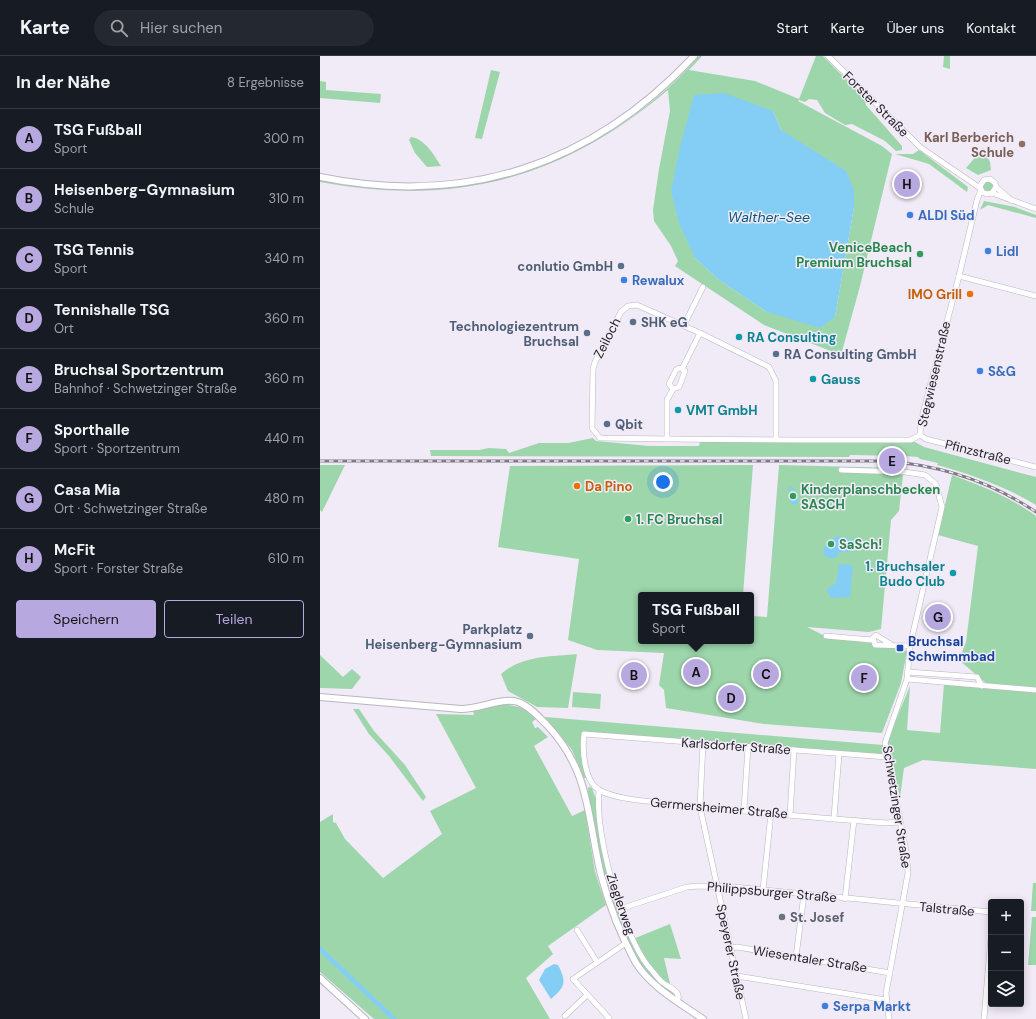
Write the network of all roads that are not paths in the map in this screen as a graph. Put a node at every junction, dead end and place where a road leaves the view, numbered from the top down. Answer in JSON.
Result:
{"nodes":[{"id":1,"x":694,"y":56,"type":"edge"},
{"id":2,"x":828,"y":56,"type":"edge"},
{"id":3,"x":320,"y":177,"type":"edge"},
{"id":4,"x":966,"y":178,"type":"junction"},
{"id":5,"x":982,"y":181,"type":"junction"},
{"id":6,"x":996,"y":187,"type":"junction"},
{"id":7,"x":980,"y":189,"type":"junction"},
{"id":8,"x":989,"y":194,"type":"junction"},
{"id":9,"x":1011,"y":200,"type":"junction"},
{"id":10,"x":976,"y":206,"type":"junction"},
{"id":11,"x":1036,"y":209,"type":"edge"},
{"id":12,"x":959,"y":276,"type":"junction"},
{"id":13,"x":703,"y":287,"type":"dead end"},
{"id":14,"x":1036,"y":296,"type":"edge"},
{"id":15,"x":684,"y":325,"type":"junction"},
{"id":16,"x":700,"y":333,"type":"junction"},
{"id":17,"x":682,"y":369,"type":"junction"},
{"id":18,"x":673,"y":389,"type":"junction"},
{"id":19,"x":594,"y":433,"type":"joint"},
{"id":20,"x":920,"y":435,"type":"junction"},
{"id":21,"x":666,"y":439,"type":"junction"},
{"id":22,"x":776,"y":440,"type":"junction"},
{"id":23,"x":1036,"y":467,"type":"edge"},
{"id":24,"x":841,"y":470,"type":"dead end"},
{"id":25,"x":826,"y":636,"type":"dead end"},
{"id":26,"x":872,"y":640,"type":"junction"},
{"id":27,"x":892,"y":645,"type":"junction"},
{"id":28,"x":910,"y":646,"type":"junction"},
{"id":29,"x":908,"y":672,"type":"junction"},
{"id":30,"x":907,"y":680,"type":"junction"},
{"id":31,"x":982,"y":686,"type":"junction"},
{"id":32,"x":1036,"y":690,"type":"edge"},
{"id":33,"x":320,"y":697,"type":"edge"},
{"id":34,"x":584,"y":734,"type":"joint"},
{"id":35,"x":703,"y":743,"type":"junction"},
{"id":36,"x":748,"y":747,"type":"junction"},
{"id":37,"x":794,"y":750,"type":"junction"},
{"id":38,"x":839,"y":754,"type":"junction"},
{"id":39,"x":887,"y":757,"type":"junction"},
{"id":40,"x":591,"y":782,"type":"junction"},
{"id":41,"x":583,"y":784,"type":"junction"},
{"id":42,"x":599,"y":790,"type":"junction"},
{"id":43,"x":700,"y":806,"type":"junction"},
{"id":44,"x":744,"y":810,"type":"junction"},
{"id":45,"x":771,"y":813,"type":"junction"},
{"id":46,"x":790,"y":815,"type":"junction"},
{"id":47,"x":834,"y":818,"type":"junction"},
{"id":48,"x":854,"y":820,"type":"junction"},
{"id":49,"x":900,"y":822,"type":"junction"},
{"id":50,"x":717,"y":886,"type":"junction"},
{"id":51,"x":763,"y":890,"type":"junction"},
{"id":52,"x":804,"y":894,"type":"junction"},
{"id":53,"x":845,"y":899,"type":"junction"},
{"id":54,"x":904,"y":905,"type":"junction"},
{"id":55,"x":620,"y":909,"type":"junction"},
{"id":56,"x":988,"y":912,"type":"edge"},
{"id":57,"x":577,"y":930,"type":"dead end"},
{"id":58,"x":626,"y":943,"type":"junction"},
{"id":59,"x":730,"y":948,"type":"junction"},
{"id":60,"x":796,"y":957,"type":"junction"},
{"id":61,"x":597,"y":962,"type":"junction"},
{"id":62,"x":988,"y":971,"type":"edge"},
{"id":63,"x":890,"y":973,"type":"junction"},
{"id":64,"x":737,"y":976,"type":"junction"},
{"id":65,"x":320,"y":978,"type":"edge"},
{"id":66,"x":587,"y":995,"type":"junction"},
{"id":67,"x":886,"y":1000,"type":"junction"},
{"id":68,"x":677,"y":1001,"type":"junction"},
{"id":69,"x":564,"y":1016,"type":"dead end"},
{"id":70,"x":365,"y":1019,"type":"edge"},
{"id":71,"x":608,"y":1019,"type":"edge"},
{"id":72,"x":703,"y":1019,"type":"edge"},
{"id":73,"x":746,"y":1019,"type":"edge"},
{"id":74,"x":889,"y":1019,"type":"edge"},
{"id":75,"x":984,"y":1019,"type":"edge"}],
"edges":[{"from":1,"to":3,"type":"main road"},
{"from":2,"to":4,"type":"street","name":"Forster Straße"},
{"from":4,"to":5,"type":"street","name":"Forster Straße"},
{"from":4,"to":7,"type":"street","name":"Forster Straße"},
{"from":5,"to":6,"type":"street"},
{"from":5,"to":7,"type":"street"},
{"from":6,"to":8,"type":"street"},
{"from":6,"to":9,"type":"street"},
{"from":7,"to":8,"type":"street"},
{"from":7,"to":10,"type":"street","name":"Stegwiesenstraße"},
{"from":8,"to":9,"type":"street"},
{"from":8,"to":10,"type":"street","name":"Stegwiesenstraße"},
{"from":9,"to":11,"type":"street"},
{"from":10,"to":12,"type":"street","name":"Stegwiesenstraße"},
{"from":12,"to":14,"type":"street"},
{"from":12,"to":20,"type":"street","name":"Stegwiesenstraße"},
{"from":13,"to":15,"type":"street"},
{"from":15,"to":16,"type":"street","name":"Zeiloch"},
{"from":15,"to":19,"type":"street","name":"Zeiloch"},
{"from":16,"to":17,"type":"street"},
{"from":16,"to":22,"type":"street","name":"Zeiloch"},
{"from":17,"to":18,"type":"street"},
{"from":17,"to":18,"type":"street"},
{"from":18,"to":21,"type":"street"},
{"from":19,"to":21,"type":"street","name":"Stegwiesenstraße"},
{"from":20,"to":22,"type":"street","name":"Stegwiesenstraße"},
{"from":20,"to":23,"type":"street","name":"Pfinzstraße"},
{"from":21,"to":22,"type":"street","name":"Stegwiesenstraße"},
{"from":24,"to":28,"type":"street","name":"Schwetzinger Straße"},
{"from":25,"to":26,"type":"street"},
{"from":26,"to":27,"type":"street"},
{"from":26,"to":27,"type":"street"},
{"from":27,"to":28,"type":"street"},
{"from":28,"to":29,"type":"street","name":"Schwetzinger Straße"},
{"from":29,"to":30,"type":"street","name":"Schwetzinger Straße"},
{"from":29,"to":31,"type":"street"},
{"from":30,"to":31,"type":"street"},
{"from":30,"to":39,"type":"street","name":"Schwetzinger Straße"},
{"from":31,"to":32,"type":"street"},
{"from":33,"to":41,"type":"main road"},
{"from":34,"to":35,"type":"street","name":"Karlsdorfer Straße"},
{"from":34,"to":40,"type":"street","name":"Germersheimer Straße"},
{"from":35,"to":36,"type":"street","name":"Karlsdorfer Straße"},
{"from":35,"to":43,"type":"street","name":"Speyerer Straße"},
{"from":36,"to":37,"type":"street","name":"Karlsdorfer Straße"},
{"from":36,"to":44,"type":"street"},
{"from":37,"to":38,"type":"street","name":"Karlsdorfer Straße"},
{"from":37,"to":46,"type":"street"},
{"from":38,"to":39,"type":"street","name":"Karlsdorfer Straße"},
{"from":38,"to":47,"type":"street"},
{"from":39,"to":49,"type":"street","name":"Schwetzinger Straße"},
{"from":40,"to":41,"type":"street"},
{"from":40,"to":42,"type":"street","name":"Germersheimer Straße"},
{"from":41,"to":58,"type":"main road"},
{"from":42,"to":43,"type":"street","name":"Germersheimer Straße"},
{"from":42,"to":55,"type":"street","name":"Zieglerweg"},
{"from":43,"to":44,"type":"street","name":"Germersheimer Straße"},
{"from":43,"to":50,"type":"street","name":"Speyerer Straße"},
{"from":44,"to":45,"type":"street","name":"Germersheimer Straße"},
{"from":45,"to":46,"type":"street","name":"Germersheimer Straße"},
{"from":45,"to":51,"type":"street"},
{"from":46,"to":47,"type":"street","name":"Germersheimer Straße"},
{"from":47,"to":48,"type":"street","name":"Germersheimer Straße"},
{"from":48,"to":49,"type":"street","name":"Germersheimer Straße"},
{"from":48,"to":53,"type":"street"},
{"from":49,"to":54,"type":"street","name":"Schwetzinger Straße"},
{"from":50,"to":51,"type":"street","name":"Philippsburger Straße"},
{"from":50,"to":55,"type":"street","name":"Philippsburger Straße"},
{"from":50,"to":59,"type":"street","name":"Speyerer Straße"},
{"from":51,"to":52,"type":"street","name":"Philippsburger Straße"},
{"from":52,"to":53,"type":"street","name":"Philippsburger Straße"},
{"from":52,"to":60,"type":"street"},
{"from":53,"to":54,"type":"street","name":"Philippsburger Straße"},
{"from":54,"to":56,"type":"street","name":"Talstraße"},
{"from":54,"to":63,"type":"street","name":"Schwetzinger Straße"},
{"from":55,"to":68,"type":"street","name":"Zieglerweg"},
{"from":57,"to":61,"type":"street"},
{"from":58,"to":61,"type":"street"},
{"from":58,"to":68,"type":"main road"},
{"from":59,"to":60,"type":"street","name":"Wiesentaler Straße"},
{"from":59,"to":64,"type":"street","name":"Speyerer Straße"},
{"from":60,"to":63,"type":"street","name":"Wiesentaler Straße"},
{"from":61,"to":66,"type":"street"},
{"from":62,"to":75,"type":"street"},
{"from":63,"to":67,"type":"street","name":"Schwetzinger Straße"},
{"from":64,"to":67,"type":"street"},
{"from":64,"to":73,"type":"street","name":"Speyerer Straße"},
{"from":65,"to":70,"type":"main road"},
{"from":66,"to":69,"type":"street"},
{"from":66,"to":71,"type":"street"},
{"from":67,"to":74,"type":"street","name":"Schwetzinger Straße"},
{"from":68,"to":72,"type":"main road"}]}
